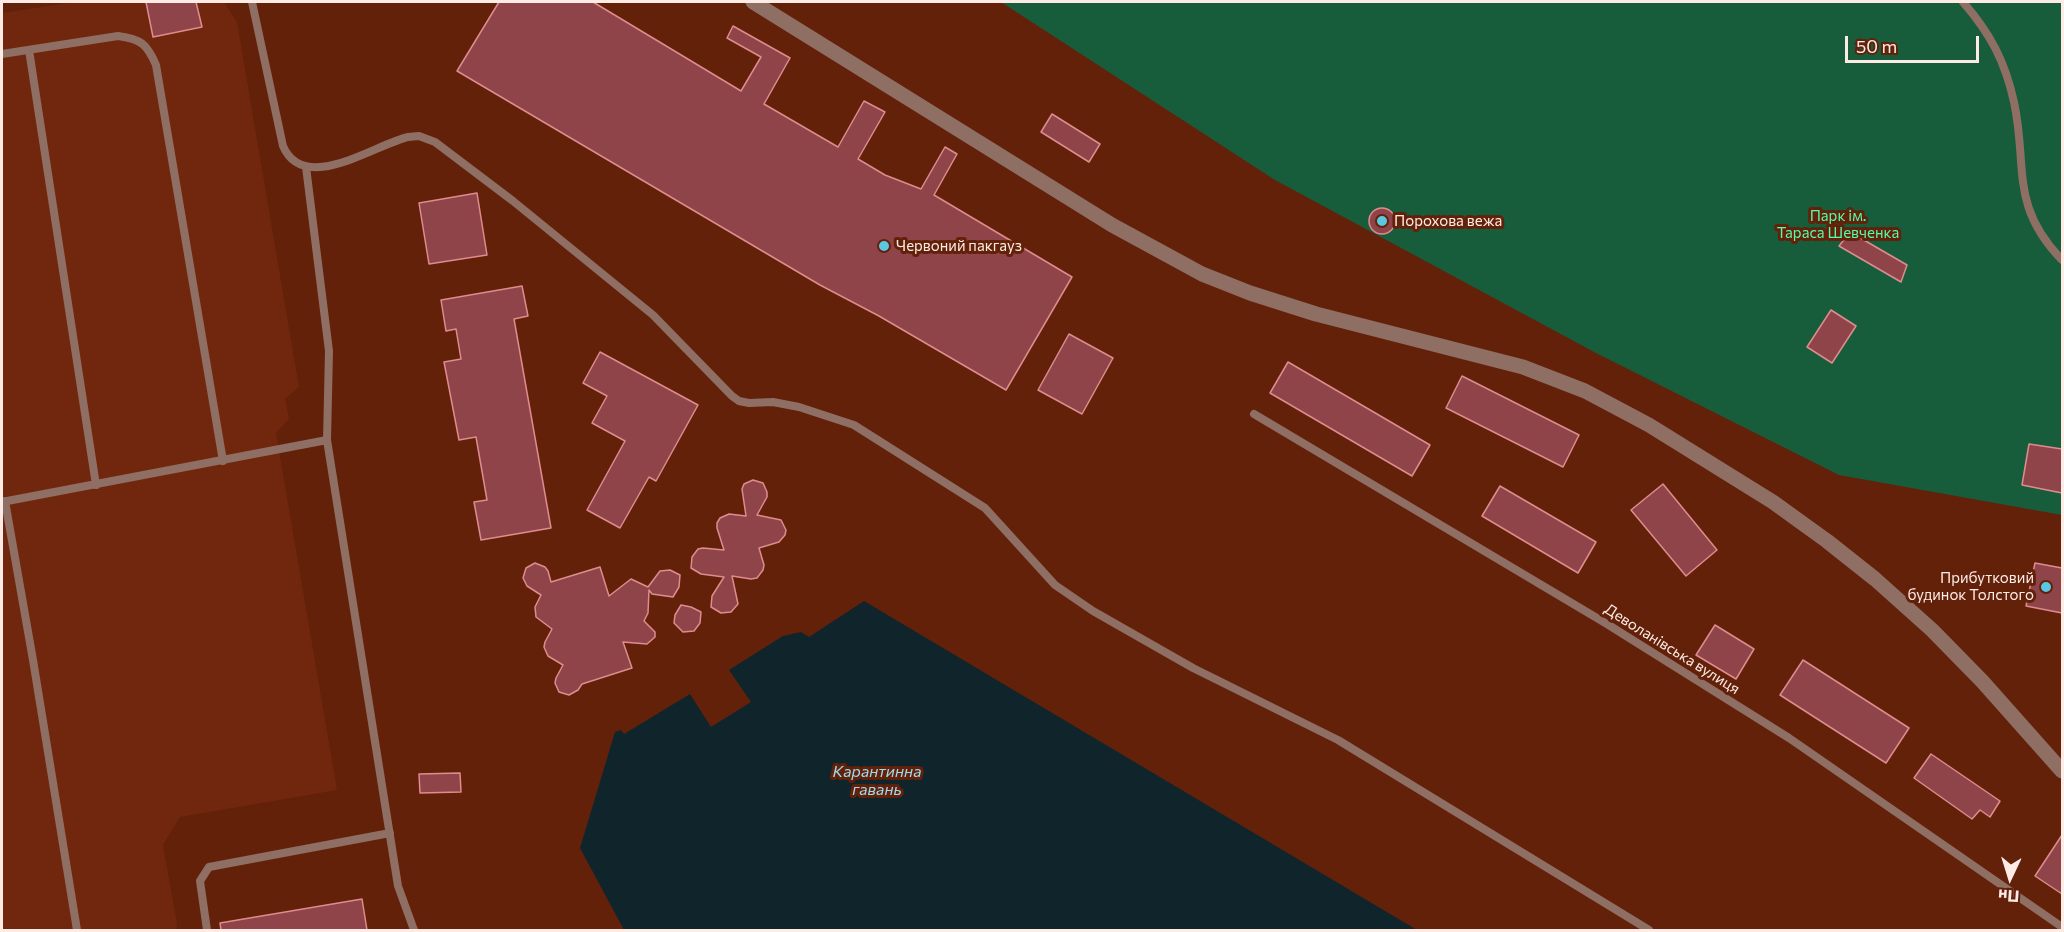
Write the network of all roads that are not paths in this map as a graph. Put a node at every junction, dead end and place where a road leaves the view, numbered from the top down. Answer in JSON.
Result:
{"nodes":[{"id":1,"x":252,"y":2,"type":"edge"},
{"id":2,"x":753,"y":2,"type":"edge"},
{"id":3,"x":1963,"y":2,"type":"edge"},
{"id":4,"x":29,"y":50,"type":"junction"},
{"id":5,"x":2,"y":54,"type":"edge"},
{"id":6,"x":306,"y":167,"type":"junction"},
{"id":7,"x":2062,"y":260,"type":"edge"},
{"id":8,"x":1254,"y":414,"type":"dead end"},
{"id":9,"x":327,"y":440,"type":"junction"},
{"id":10,"x":223,"y":461,"type":"junction"},
{"id":11,"x":96,"y":485,"type":"junction"},
{"id":12,"x":3,"y":502,"type":"edge"},
{"id":13,"x":2062,"y":771,"type":"edge"},
{"id":14,"x":390,"y":833,"type":"junction"},
{"id":15,"x":2062,"y":927,"type":"edge"},
{"id":16,"x":77,"y":930,"type":"edge"},
{"id":17,"x":207,"y":930,"type":"edge"},
{"id":18,"x":414,"y":930,"type":"edge"},
{"id":19,"x":1649,"y":930,"type":"edge"}],
"edges":[{"from":1,"to":6,"type":"lane"},
{"from":2,"to":13,"type":"street"},
{"from":3,"to":7,"type":"lane"},
{"from":4,"to":5,"type":"lane"},
{"from":4,"to":10,"type":"lane"},
{"from":4,"to":11,"type":"lane"},
{"from":6,"to":9,"type":"lane"},
{"from":6,"to":19,"type":"lane"},
{"from":8,"to":15,"type":"lane","name":"Деволанівська вулиця"},
{"from":9,"to":10,"type":"lane"},
{"from":9,"to":14,"type":"lane"},
{"from":10,"to":11,"type":"lane"},
{"from":11,"to":12,"type":"lane"},
{"from":12,"to":16,"type":"lane"},
{"from":14,"to":17,"type":"lane"},
{"from":14,"to":18,"type":"lane"}]}
